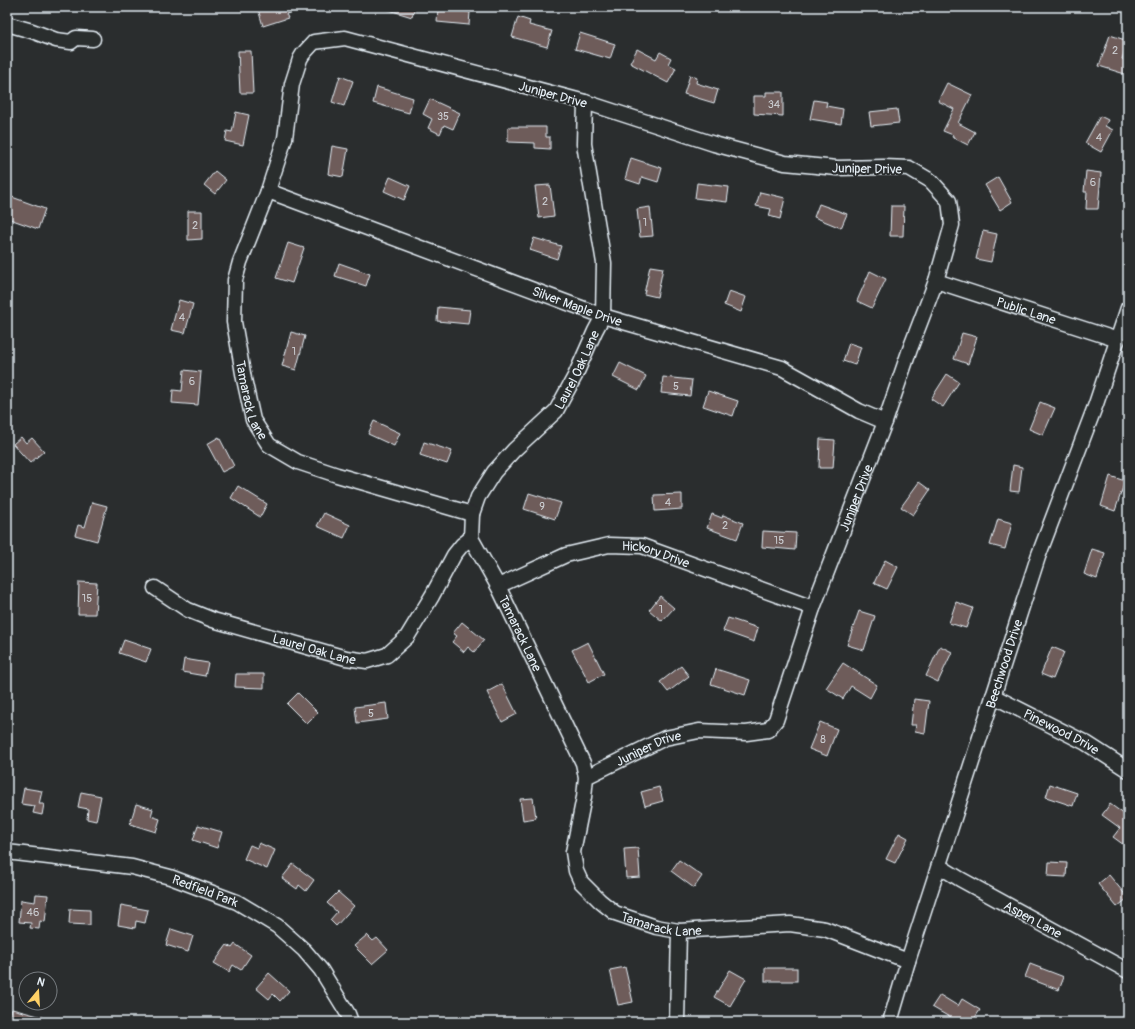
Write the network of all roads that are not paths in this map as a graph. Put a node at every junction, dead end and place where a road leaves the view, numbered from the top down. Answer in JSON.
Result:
{"nodes":[{"id":1,"x":7,"y":24,"type":"edge"},
{"id":2,"x":93,"y":39,"type":"dead end"},
{"id":3,"x":585,"y":102,"type":"junction"},
{"id":4,"x":268,"y":191,"type":"junction"},
{"id":5,"x":936,"y":281,"type":"junction"},
{"id":6,"x":1128,"y":308,"type":"edge"},
{"id":7,"x":604,"y":316,"type":"junction"},
{"id":8,"x":1118,"y":340,"type":"junction"},
{"id":9,"x":885,"y":422,"type":"junction"},
{"id":10,"x":472,"y":514,"type":"junction"},
{"id":11,"x":471,"y":538,"type":"junction"},
{"id":12,"x":498,"y":586,"type":"junction"},
{"id":13,"x":154,"y":588,"type":"dead end"},
{"id":14,"x":813,"y":608,"type":"junction"},
{"id":15,"x":993,"y":696,"type":"junction"},
{"id":16,"x":1128,"y":770,"type":"edge"},
{"id":17,"x":586,"y":777,"type":"junction"},
{"id":18,"x":7,"y":852,"type":"edge"},
{"id":19,"x":939,"y":866,"type":"junction"},
{"id":20,"x":679,"y":930,"type":"junction"},
{"id":21,"x":908,"y":960,"type":"junction"},
{"id":22,"x":1128,"y":971,"type":"edge"},
{"id":23,"x":351,"y":1022,"type":"edge"},
{"id":24,"x":677,"y":1022,"type":"edge"},
{"id":25,"x":890,"y":1022,"type":"edge"}],
"edges":[{"from":1,"to":2,"type":"street"},
{"from":3,"to":4,"type":"street","name":"Juniper Drive"},
{"from":3,"to":5,"type":"street","name":"Juniper Drive"},
{"from":3,"to":7,"type":"street","name":"Laurel Oak Lane"},
{"from":4,"to":7,"type":"street","name":"Silver Maple Drive"},
{"from":4,"to":10,"type":"street","name":"Tamarack Lane"},
{"from":5,"to":8,"type":"street","name":"Public Lane"},
{"from":5,"to":9,"type":"street","name":"Juniper Drive"},
{"from":6,"to":8,"type":"street","name":"Beechwood Drive"},
{"from":7,"to":9,"type":"street","name":"Silver Maple Drive"},
{"from":7,"to":10,"type":"street","name":"Laurel Oak Lane"},
{"from":8,"to":15,"type":"street","name":"Beechwood Drive"},
{"from":9,"to":14,"type":"street","name":"Juniper Drive"},
{"from":10,"to":11,"type":"street"},
{"from":11,"to":12,"type":"street","name":"Tamarack Lane"},
{"from":11,"to":13,"type":"street","name":"Laurel Oak Lane"},
{"from":12,"to":14,"type":"street","name":"Hickory Drive"},
{"from":12,"to":17,"type":"street","name":"Tamarack Lane"},
{"from":14,"to":17,"type":"street","name":"Juniper Drive"},
{"from":15,"to":16,"type":"street","name":"Pinewood Drive"},
{"from":15,"to":19,"type":"street","name":"Beechwood Drive"},
{"from":17,"to":20,"type":"street","name":"Tamarack Lane"},
{"from":18,"to":23,"type":"street","name":"Redfield Park"},
{"from":19,"to":21,"type":"street","name":"Beechwood Drive"},
{"from":19,"to":22,"type":"street","name":"Aspen Lane"},
{"from":20,"to":21,"type":"street","name":"Tamarack Lane"},
{"from":20,"to":24,"type":"street"},
{"from":21,"to":25,"type":"street","name":"Beechwood Drive"}]}
